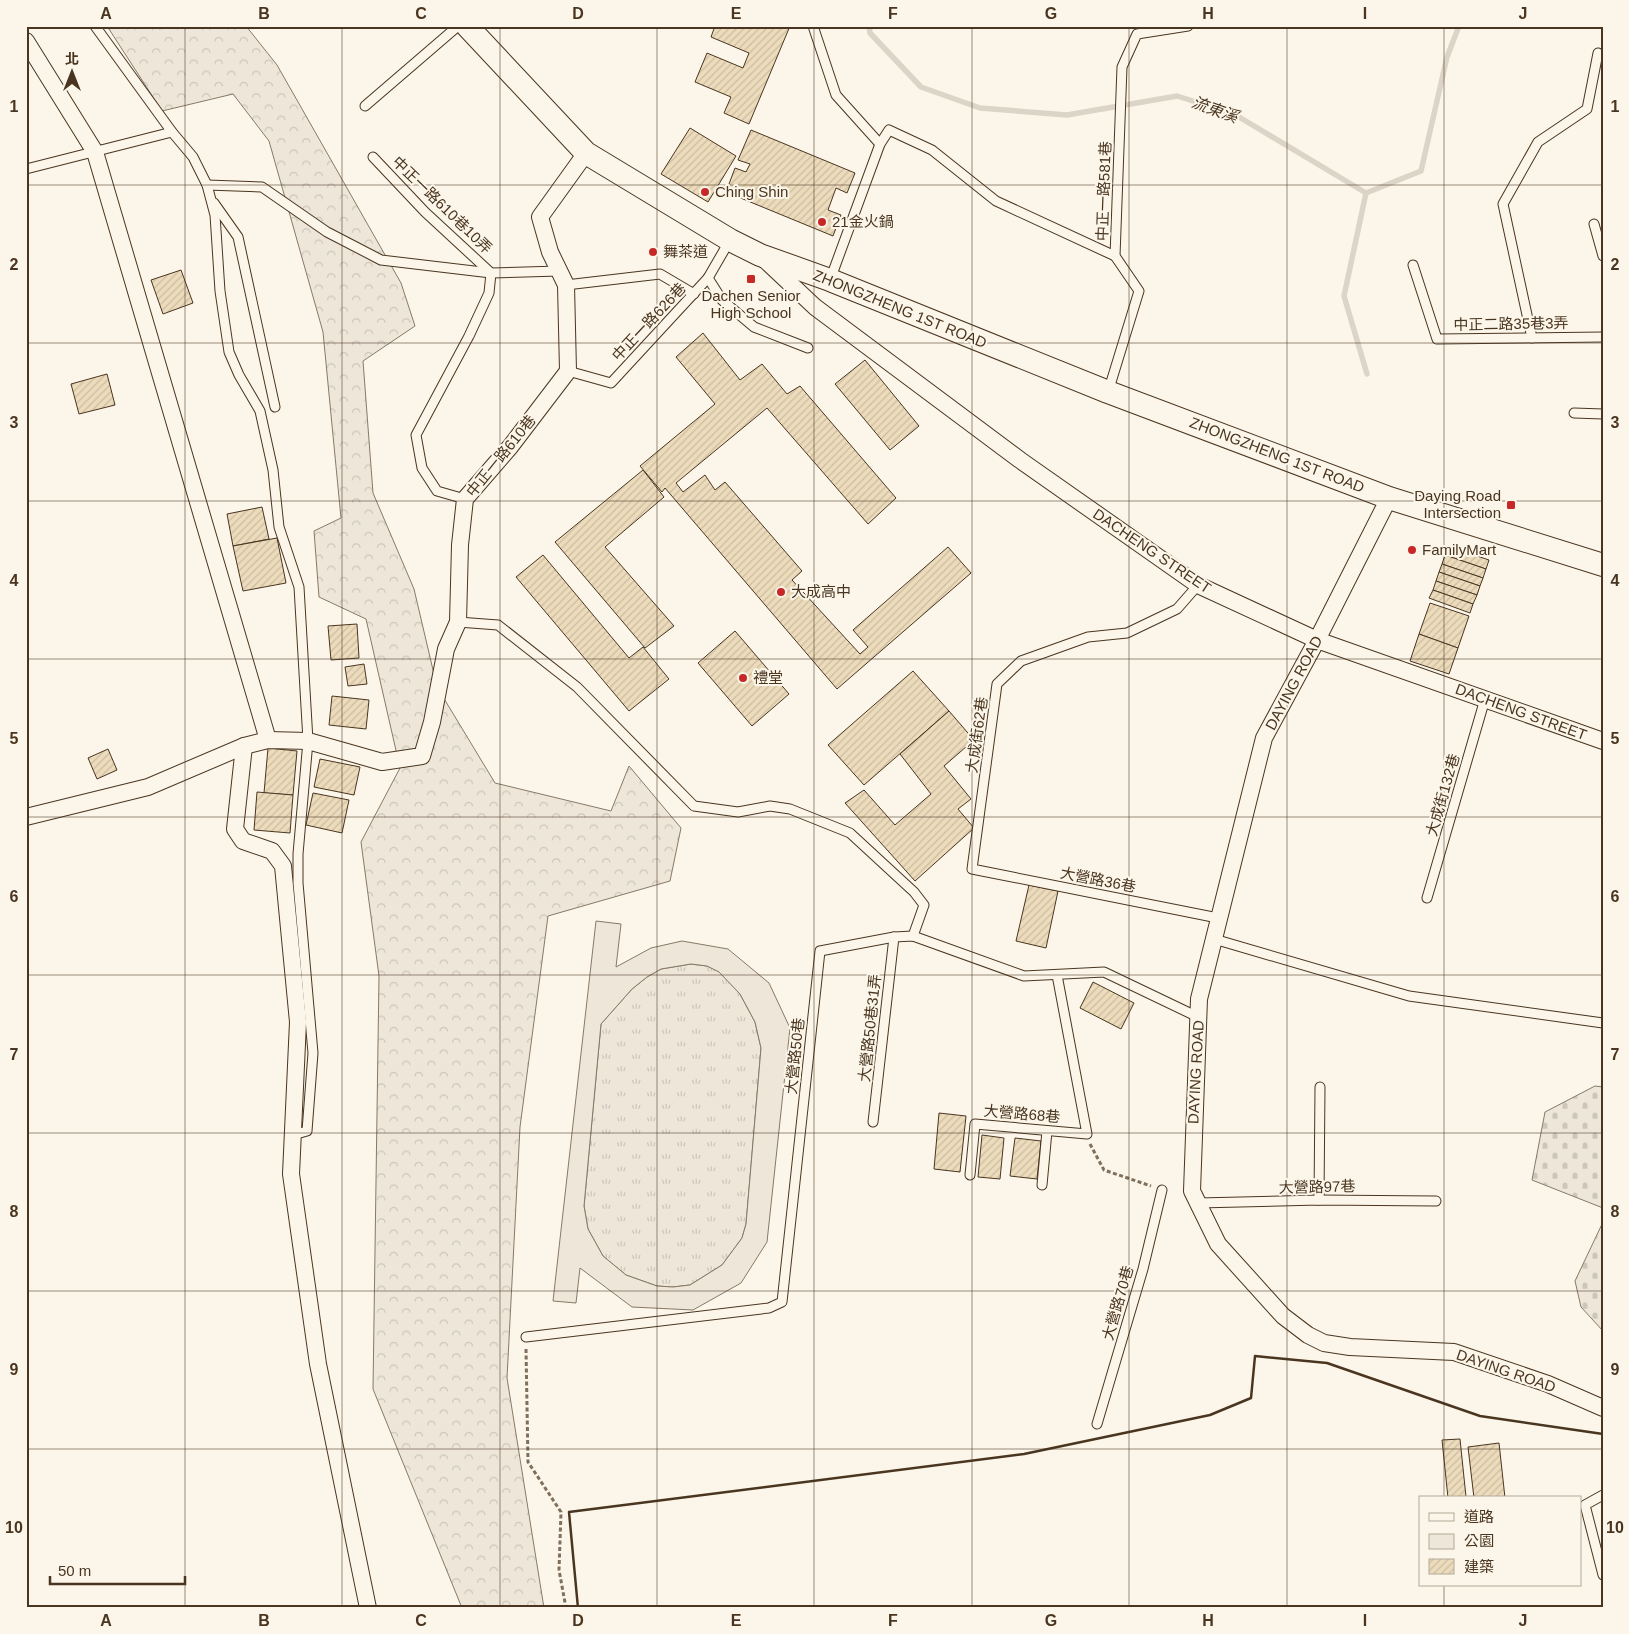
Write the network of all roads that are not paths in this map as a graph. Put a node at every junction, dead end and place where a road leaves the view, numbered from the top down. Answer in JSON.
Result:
{"nodes":[{"id":1,"x":95,"y":26,"type":"edge"},
{"id":2,"x":458,"y":26,"type":"edge"},
{"id":3,"x":467,"y":26,"type":"edge"},
{"id":4,"x":813,"y":26,"type":"edge"},
{"id":5,"x":1188,"y":26,"type":"edge"},
{"id":6,"x":26,"y":41,"type":"edge"},
{"id":7,"x":1598,"y":53,"type":"dead end"},
{"id":8,"x":365,"y":106,"type":"dead end"},
{"id":9,"x":172,"y":132,"type":"junction"},
{"id":10,"x":880,"y":144,"type":"junction"},
{"id":11,"x":95,"y":152,"type":"junction"},
{"id":12,"x":586,"y":153,"type":"junction"},
{"id":13,"x":373,"y":156,"type":"dead end"},
{"id":14,"x":26,"y":169,"type":"edge"},
{"id":15,"x":207,"y":185,"type":"junction"},
{"id":16,"x":210,"y":196,"type":"junction"},
{"id":17,"x":1594,"y":224,"type":"dead end"},
{"id":18,"x":730,"y":240,"type":"junction"},
{"id":19,"x":760,"y":255,"type":"junction"},
{"id":20,"x":1115,"y":256,"type":"junction"},
{"id":21,"x":1603,"y":256,"type":"edge"},
{"id":22,"x":1414,"y":266,"type":"dead end"},
{"id":23,"x":491,"y":273,"type":"junction"},
{"id":24,"x":562,"y":278,"type":"junction"},
{"id":25,"x":708,"y":278,"type":"junction"},
{"id":26,"x":830,"y":280,"type":"junction"},
{"id":27,"x":694,"y":294,"type":"junction"},
{"id":28,"x":1603,"y":337,"type":"edge"},
{"id":29,"x":1532,"y":338,"type":"junction"},
{"id":30,"x":808,"y":348,"type":"dead end"},
{"id":31,"x":568,"y":371,"type":"junction"},
{"id":32,"x":1108,"y":392,"type":"junction"},
{"id":33,"x":275,"y":407,"type":"dead end"},
{"id":34,"x":1574,"y":414,"type":"dead end"},
{"id":35,"x":1603,"y":414,"type":"edge"},
{"id":36,"x":1389,"y":498,"type":"junction"},
{"id":37,"x":465,"y":499,"type":"junction"},
{"id":38,"x":1603,"y":565,"type":"edge"},
{"id":39,"x":1198,"y":585,"type":"junction"},
{"id":40,"x":458,"y":622,"type":"junction"},
{"id":41,"x":1318,"y":640,"type":"junction"},
{"id":42,"x":1485,"y":699,"type":"junction"},
{"id":43,"x":268,"y":740,"type":"junction"},
{"id":44,"x":308,"y":741,"type":"junction"},
{"id":45,"x":1603,"y":741,"type":"edge"},
{"id":46,"x":244,"y":746,"type":"junction"},
{"id":47,"x":26,"y":817,"type":"edge"},
{"id":48,"x":972,"y":869,"type":"joint"},
{"id":49,"x":1427,"y":898,"type":"dead end"},
{"id":50,"x":1218,"y":918,"type":"junction"},
{"id":51,"x":913,"y":936,"type":"junction"},
{"id":52,"x":894,"y":937,"type":"junction"},
{"id":53,"x":1214,"y":939,"type":"junction"},
{"id":54,"x":1057,"y":974,"type":"junction"},
{"id":55,"x":1198,"y":1017,"type":"junction"},
{"id":56,"x":1603,"y":1023,"type":"edge"},
{"id":57,"x":1320,"y":1087,"type":"dead end"},
{"id":58,"x":873,"y":1122,"type":"dead end"},
{"id":59,"x":1047,"y":1131,"type":"junction"},
{"id":60,"x":293,"y":1136,"type":"junction"},
{"id":61,"x":970,"y":1175,"type":"dead end"},
{"id":62,"x":1042,"y":1185,"type":"dead end"},
{"id":63,"x":1162,"y":1190,"type":"road end"},
{"id":64,"x":1319,"y":1200,"type":"junction"},
{"id":65,"x":1436,"y":1201,"type":"dead end"},
{"id":66,"x":1198,"y":1203,"type":"junction"},
{"id":67,"x":526,"y":1337,"type":"road end"},
{"id":68,"x":1603,"y":1408,"type":"edge"},
{"id":69,"x":1097,"y":1424,"type":"dead end"},
{"id":70,"x":1603,"y":1495,"type":"edge"},
{"id":71,"x":1603,"y":1575,"type":"edge"},
{"id":72,"x":368,"y":1608,"type":"edge"}],
"edges":[{"from":1,"to":9,"type":"lane"},
{"from":2,"to":8,"type":"lane"},
{"from":3,"to":12,"type":"main road","name":"ZHONGZHENG 1ST ROAD"},
{"from":4,"to":10,"type":"lane"},
{"from":5,"to":20,"type":"lane","name":"中正一路581巷"},
{"from":6,"to":11,"type":"street"},
{"from":7,"to":29,"type":"lane"},
{"from":9,"to":11,"type":"lane"},
{"from":9,"to":15,"type":"lane"},
{"from":10,"to":20,"type":"lane"},
{"from":10,"to":26,"type":"lane"},
{"from":11,"to":14,"type":"lane"},
{"from":11,"to":43,"type":"street"},
{"from":12,"to":18,"type":"main road","name":"ZHONGZHENG 1ST ROAD"},
{"from":12,"to":24,"type":"street"},
{"from":13,"to":23,"type":"lane","name":"中正一路610巷10弄"},
{"from":15,"to":16,"type":"lane"},
{"from":15,"to":23,"type":"lane"},
{"from":16,"to":33,"type":"lane"},
{"from":16,"to":44,"type":"lane"},
{"from":17,"to":21,"type":"lane"},
{"from":18,"to":19,"type":"main road","name":"ZHONGZHENG 1ST ROAD"},
{"from":18,"to":25,"type":"lane","name":"中正一路626巷"},
{"from":19,"to":26,"type":"main road","name":"ZHONGZHENG 1ST ROAD"},
{"from":19,"to":39,"type":"street","name":"DACHENG STREET"},
{"from":20,"to":32,"type":"lane","name":"中正一路581巷"},
{"from":22,"to":29,"type":"lane","name":"中正二路35巷3弄"},
{"from":23,"to":24,"type":"lane"},
{"from":23,"to":37,"type":"lane"},
{"from":24,"to":27,"type":"lane"},
{"from":24,"to":31,"type":"street"},
{"from":25,"to":27,"type":"lane","name":"中正一路626巷"},
{"from":25,"to":30,"type":"lane"},
{"from":26,"to":32,"type":"main road","name":"ZHONGZHENG 1ST ROAD"},
{"from":27,"to":31,"type":"lane","name":"中正一路626巷"},
{"from":28,"to":29,"type":"lane","name":"中正二路35巷3弄"},
{"from":31,"to":37,"type":"street","name":"中正一路610巷"},
{"from":32,"to":36,"type":"main road","name":"ZHONGZHENG 1ST ROAD"},
{"from":34,"to":35,"type":"lane"},
{"from":36,"to":38,"type":"main road","name":"ZHONGZHENG 1ST ROAD"},
{"from":36,"to":41,"type":"street","name":"DAYING ROAD"},
{"from":37,"to":40,"type":"street","name":"中正一路610巷"},
{"from":39,"to":41,"type":"street","name":"DACHENG STREET"},
{"from":39,"to":48,"type":"lane","name":"大成街62巷"},
{"from":40,"to":44,"type":"street","name":"中正一路610巷"},
{"from":40,"to":51,"type":"lane"},
{"from":41,"to":42,"type":"street","name":"DACHENG STREET"},
{"from":41,"to":50,"type":"street","name":"DAYING ROAD"},
{"from":42,"to":45,"type":"street","name":"DACHENG STREET"},
{"from":42,"to":49,"type":"lane","name":"大成街132巷"},
{"from":43,"to":44,"type":"street"},
{"from":43,"to":46,"type":"street"},
{"from":44,"to":60,"type":"lane"},
{"from":46,"to":47,"type":"street"},
{"from":46,"to":60,"type":"street"},
{"from":48,"to":50,"type":"lane","name":"大營路36巷"},
{"from":50,"to":53,"type":"street","name":"DAYING ROAD"},
{"from":51,"to":52,"type":"lane","name":"大營路50巷"},
{"from":51,"to":54,"type":"lane","name":"大營路50巷"},
{"from":52,"to":58,"type":"lane","name":"大營路50巷31弄"},
{"from":52,"to":67,"type":"lane","name":"大營路50巷"},
{"from":53,"to":55,"type":"street","name":"DAYING ROAD"},
{"from":53,"to":56,"type":"lane"},
{"from":54,"to":55,"type":"lane","name":"大營路50巷"},
{"from":54,"to":59,"type":"lane","name":"大營路68巷"},
{"from":55,"to":66,"type":"street","name":"DAYING ROAD"},
{"from":57,"to":64,"type":"lane"},
{"from":59,"to":61,"type":"lane","name":"大營路68巷"},
{"from":59,"to":62,"type":"lane"},
{"from":60,"to":72,"type":"street"},
{"from":63,"to":69,"type":"lane","name":"大營路70巷"},
{"from":64,"to":65,"type":"lane","name":"大營路97巷"},
{"from":64,"to":66,"type":"lane","name":"大營路97巷"},
{"from":66,"to":68,"type":"street","name":"DAYING ROAD"},
{"from":70,"to":71,"type":"lane"}]}
